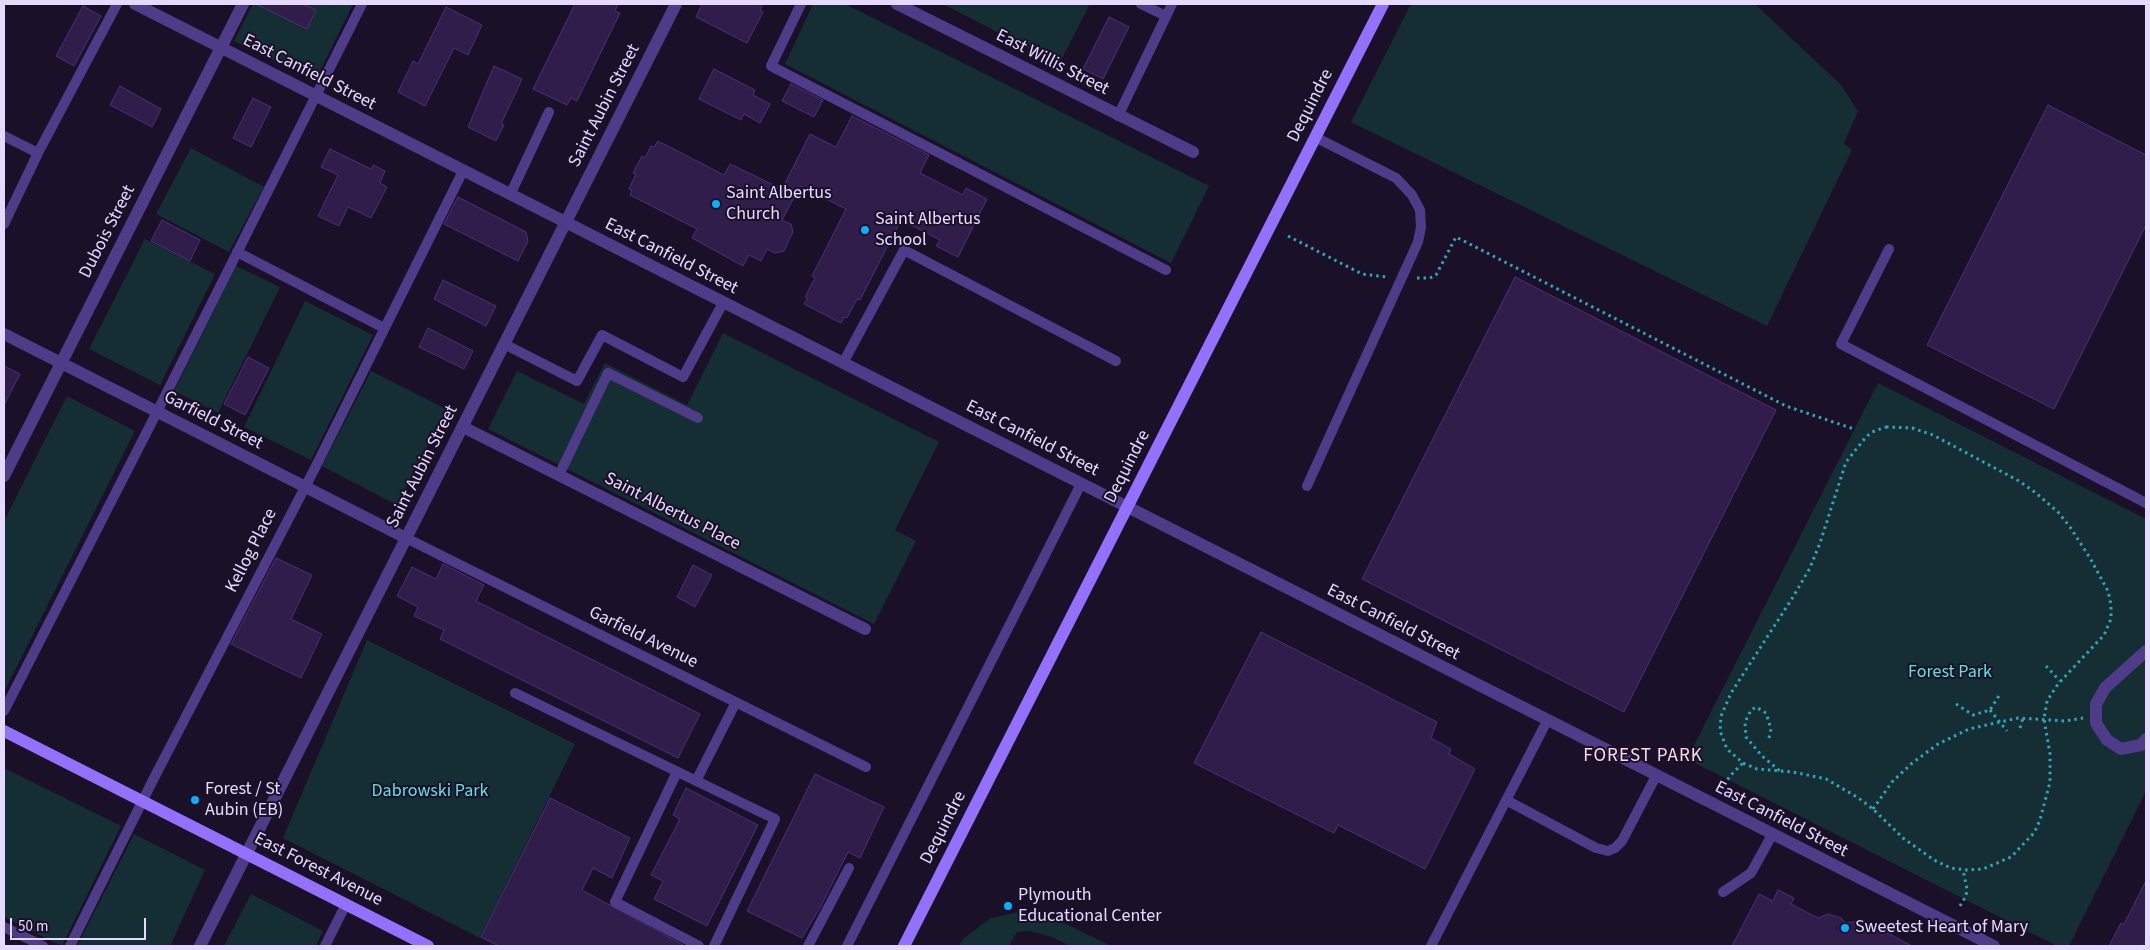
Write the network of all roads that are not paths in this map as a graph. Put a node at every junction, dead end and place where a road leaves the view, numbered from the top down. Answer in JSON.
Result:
{"nodes":[{"id":1,"x":117,"y":4,"type":"edge"},
{"id":2,"x":135,"y":4,"type":"edge"},
{"id":3,"x":243,"y":4,"type":"edge"},
{"id":4,"x":362,"y":4,"type":"edge"},
{"id":5,"x":676,"y":4,"type":"edge"},
{"id":6,"x":801,"y":4,"type":"edge"},
{"id":7,"x":897,"y":4,"type":"edge"},
{"id":8,"x":1141,"y":4,"type":"edge"},
{"id":9,"x":1172,"y":4,"type":"edge"},
{"id":10,"x":1383,"y":4,"type":"edge"},
{"id":11,"x":1166,"y":16,"type":"junction"},
{"id":12,"x":221,"y":48,"type":"junction"},
{"id":13,"x":315,"y":96,"type":"junction"},
{"id":14,"x":549,"y":112,"type":"dead end"},
{"id":15,"x":1118,"y":116,"type":"junction"},
{"id":16,"x":4,"y":136,"type":"edge"},
{"id":17,"x":1316,"y":136,"type":"junction"},
{"id":18,"x":1193,"y":152,"type":"dead end"},
{"id":19,"x":38,"y":153,"type":"junction"},
{"id":20,"x":463,"y":171,"type":"junction"},
{"id":21,"x":510,"y":195,"type":"junction"},
{"id":22,"x":566,"y":223,"type":"junction"},
{"id":23,"x":4,"y":224,"type":"edge"},
{"id":24,"x":1889,"y":249,"type":"dead end"},
{"id":25,"x":236,"y":252,"type":"junction"},
{"id":26,"x":1166,"y":270,"type":"dead end"},
{"id":27,"x":723,"y":303,"type":"junction"},
{"id":28,"x":384,"y":328,"type":"junction"},
{"id":29,"x":4,"y":334,"type":"edge"},
{"id":30,"x":504,"y":344,"type":"junction"},
{"id":31,"x":1116,"y":360,"type":"dead end"},
{"id":32,"x":62,"y":363,"type":"junction"},
{"id":33,"x":843,"y":363,"type":"junction"},
{"id":34,"x":157,"y":412,"type":"junction"},
{"id":35,"x":698,"y":418,"type":"dead end"},
{"id":36,"x":463,"y":427,"type":"junction"},
{"id":37,"x":558,"y":475,"type":"junction"},
{"id":38,"x":4,"y":476,"type":"edge"},
{"id":39,"x":1081,"y":484,"type":"junction"},
{"id":40,"x":1307,"y":486,"type":"dead end"},
{"id":41,"x":305,"y":487,"type":"junction"},
{"id":42,"x":2146,"y":504,"type":"edge"},
{"id":43,"x":1128,"y":508,"type":"junction"},
{"id":44,"x":406,"y":538,"type":"junction"},
{"id":45,"x":865,"y":629,"type":"dead end"},
{"id":46,"x":2146,"y":651,"type":"edge"},
{"id":47,"x":515,"y":693,"type":"dead end"},
{"id":48,"x":736,"y":702,"type":"junction"},
{"id":49,"x":4,"y":711,"type":"edge"},
{"id":50,"x":1547,"y":721,"type":"junction"},
{"id":51,"x":4,"y":731,"type":"edge"},
{"id":52,"x":2146,"y":740,"type":"edge"},
{"id":53,"x":866,"y":767,"type":"dead end"},
{"id":54,"x":677,"y":772,"type":"junction"},
{"id":55,"x":1656,"y":776,"type":"junction"},
{"id":56,"x":696,"y":781,"type":"junction"},
{"id":57,"x":1506,"y":800,"type":"junction"},
{"id":58,"x":142,"y":801,"type":"junction"},
{"id":59,"x":1772,"y":835,"type":"junction"},
{"id":60,"x":246,"y":854,"type":"junction"},
{"id":61,"x":850,"y":868,"type":"dead end"},
{"id":62,"x":1723,"y":892,"type":"dead end"},
{"id":63,"x":346,"y":904,"type":"junction"},
{"id":64,"x":4,"y":926,"type":"edge"},
{"id":65,"x":44,"y":946,"type":"edge"},
{"id":66,"x":70,"y":946,"type":"edge"},
{"id":67,"x":200,"y":946,"type":"edge"},
{"id":68,"x":325,"y":946,"type":"edge"},
{"id":69,"x":428,"y":946,"type":"edge"},
{"id":70,"x":699,"y":946,"type":"edge"},
{"id":71,"x":714,"y":946,"type":"edge"},
{"id":72,"x":808,"y":946,"type":"edge"},
{"id":73,"x":847,"y":946,"type":"edge"},
{"id":74,"x":904,"y":946,"type":"edge"},
{"id":75,"x":1431,"y":946,"type":"edge"},
{"id":76,"x":1994,"y":946,"type":"edge"}],
"edges":[{"from":1,"to":19,"type":"lane"},
{"from":2,"to":12,"type":"street","name":"East Canfield Street"},
{"from":3,"to":12,"type":"street","name":"Dubois Street"},
{"from":4,"to":13,"type":"lane"},
{"from":5,"to":22,"type":"street","name":"Saint Aubin Street"},
{"from":6,"to":26,"type":"lane"},
{"from":7,"to":15,"type":"street","name":"East Willis Street"},
{"from":8,"to":11,"type":"lane"},
{"from":9,"to":11,"type":"lane"},
{"from":10,"to":17,"type":"street","name":"Dequindre"},
{"from":11,"to":15,"type":"lane"},
{"from":12,"to":13,"type":"street","name":"East Canfield Street"},
{"from":12,"to":32,"type":"street","name":"Dubois Street"},
{"from":13,"to":20,"type":"street","name":"East Canfield Street"},
{"from":13,"to":25,"type":"lane"},
{"from":14,"to":21,"type":"lane"},
{"from":15,"to":18,"type":"street","name":"East Willis Street"},
{"from":16,"to":19,"type":"lane"},
{"from":17,"to":40,"type":"lane"},
{"from":17,"to":43,"type":"street","name":"Dequindre"},
{"from":19,"to":23,"type":"lane"},
{"from":20,"to":21,"type":"street","name":"East Canfield Street"},
{"from":20,"to":28,"type":"lane","name":"Kellog Place"},
{"from":21,"to":22,"type":"street","name":"East Canfield Street"},
{"from":22,"to":27,"type":"street","name":"East Canfield Street"},
{"from":22,"to":30,"type":"street","name":"Saint Aubin Street"},
{"from":24,"to":42,"type":"lane"},
{"from":25,"to":28,"type":"lane"},
{"from":25,"to":34,"type":"lane"},
{"from":27,"to":30,"type":"lane"},
{"from":27,"to":33,"type":"street","name":"East Canfield Street"},
{"from":28,"to":41,"type":"lane","name":"Kellog Place"},
{"from":29,"to":32,"type":"street","name":"Garfield Street"},
{"from":30,"to":36,"type":"street","name":"Saint Aubin Street"},
{"from":31,"to":33,"type":"lane"},
{"from":32,"to":34,"type":"street","name":"Garfield Street"},
{"from":32,"to":38,"type":"street","name":"Dubois Street"},
{"from":33,"to":39,"type":"street","name":"East Canfield Street"},
{"from":34,"to":41,"type":"street","name":"Garfield Street"},
{"from":34,"to":49,"type":"lane"},
{"from":35,"to":37,"type":"lane"},
{"from":36,"to":37,"type":"street","name":"Saint Albertus Place"},
{"from":36,"to":44,"type":"street","name":"Saint Aubin Street"},
{"from":37,"to":45,"type":"street","name":"Saint Albertus Place"},
{"from":39,"to":43,"type":"street","name":"East Canfield Street"},
{"from":39,"to":73,"type":"lane"},
{"from":41,"to":44,"type":"street","name":"Garfield Street"},
{"from":41,"to":58,"type":"lane","name":"Kellog Place"},
{"from":43,"to":50,"type":"street","name":"East Canfield Street"},
{"from":43,"to":74,"type":"street","name":"Dequindre"},
{"from":44,"to":48,"type":"lane","name":"Garfield Avenue"},
{"from":44,"to":60,"type":"street","name":"Saint Aubin Street"},
{"from":46,"to":52,"type":"street"},
{"from":47,"to":54,"type":"lane"},
{"from":48,"to":53,"type":"lane","name":"Garfield Avenue"},
{"from":48,"to":56,"type":"lane"},
{"from":50,"to":55,"type":"street","name":"East Canfield Street"},
{"from":50,"to":57,"type":"lane"},
{"from":51,"to":58,"type":"street","name":"East Forest Avenue"},
{"from":54,"to":56,"type":"lane"},
{"from":54,"to":70,"type":"lane"},
{"from":55,"to":57,"type":"lane"},
{"from":55,"to":59,"type":"street","name":"East Canfield Street"},
{"from":56,"to":71,"type":"lane"},
{"from":57,"to":75,"type":"lane"},
{"from":58,"to":60,"type":"street","name":"East Forest Avenue"},
{"from":58,"to":66,"type":"lane","name":"Kellog Place"},
{"from":59,"to":62,"type":"lane"},
{"from":59,"to":76,"type":"street","name":"East Canfield Street"},
{"from":60,"to":63,"type":"street","name":"East Forest Avenue"},
{"from":60,"to":67,"type":"street","name":"Saint Aubin Street"},
{"from":61,"to":72,"type":"lane"},
{"from":63,"to":68,"type":"lane"},
{"from":63,"to":69,"type":"street","name":"East Forest Avenue"},
{"from":64,"to":65,"type":"lane"}]}
